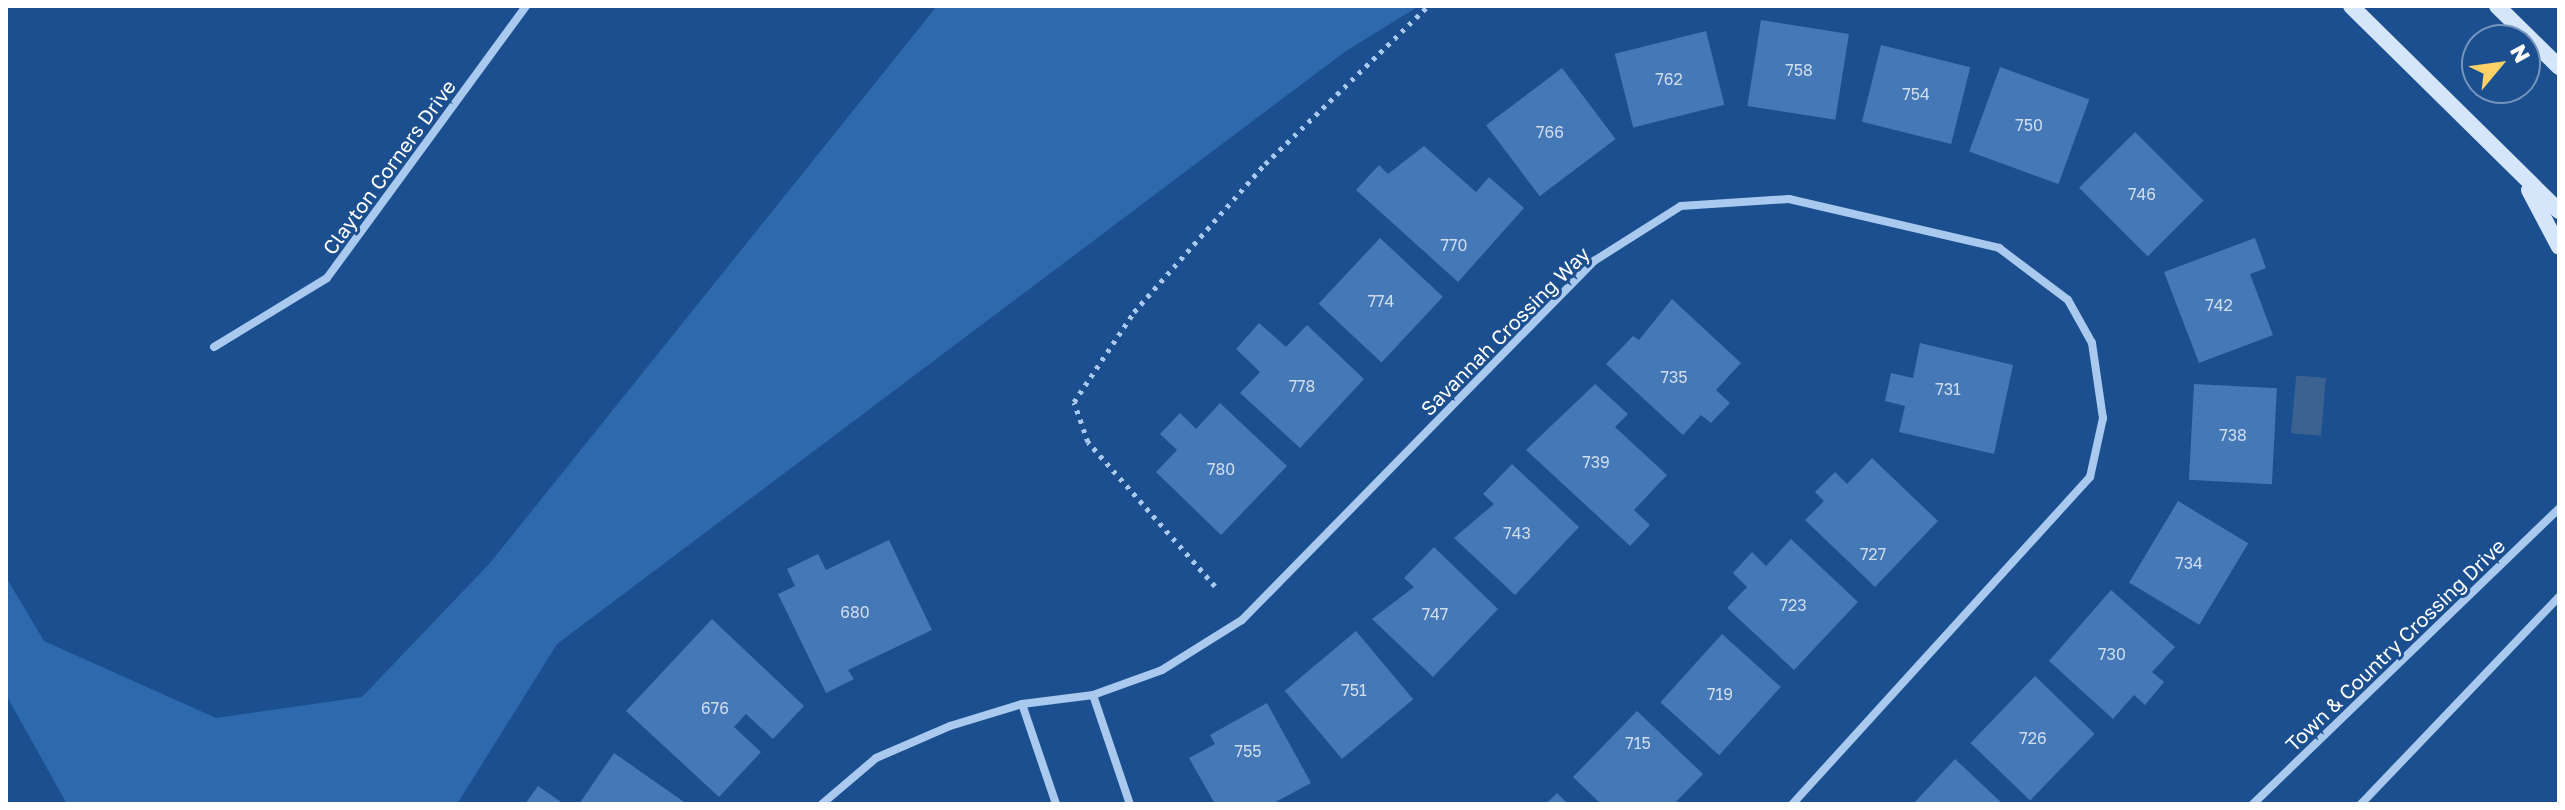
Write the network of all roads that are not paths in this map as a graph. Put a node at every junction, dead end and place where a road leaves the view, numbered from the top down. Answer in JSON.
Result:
{"nodes":[{"id":1,"x":526,"y":6,"type":"edge"},
{"id":2,"x":2351,"y":6,"type":"edge"},
{"id":3,"x":2497,"y":6,"type":"edge"},
{"id":4,"x":2559,"y":67,"type":"edge"},
{"id":5,"x":2518,"y":171,"type":"junction"},
{"id":6,"x":2559,"y":211,"type":"edge"},
{"id":7,"x":2559,"y":247,"type":"edge"},
{"id":8,"x":214,"y":347,"type":"dead end"},
{"id":9,"x":2559,"y":509,"type":"edge"},
{"id":10,"x":2559,"y":597,"type":"edge"},
{"id":11,"x":1093,"y":695,"type":"junction"},
{"id":12,"x":1022,"y":704,"type":"junction"},
{"id":13,"x":822,"y":804,"type":"edge"},
{"id":14,"x":1056,"y":804,"type":"edge"},
{"id":15,"x":1130,"y":804,"type":"edge"},
{"id":16,"x":1792,"y":804,"type":"edge"},
{"id":17,"x":2253,"y":804,"type":"edge"},
{"id":18,"x":2361,"y":804,"type":"edge"}],
"edges":[{"from":1,"to":8,"type":"street","name":"Clayton Corners Drive"},
{"from":2,"to":5,"type":"main road"},
{"from":3,"to":4,"type":"main road"},
{"from":5,"to":6,"type":"main road"},
{"from":5,"to":7,"type":"main road"},
{"from":9,"to":17,"type":"street","name":"Town & Country Crossing Drive"},
{"from":10,"to":18,"type":"street"},
{"from":11,"to":12,"type":"street","name":"Savannah Crossing Way"},
{"from":11,"to":15,"type":"street"},
{"from":11,"to":16,"type":"street","name":"Savannah Crossing Way"},
{"from":12,"to":13,"type":"street","name":"Savannah Crossing Way"},
{"from":12,"to":14,"type":"street"}]}
